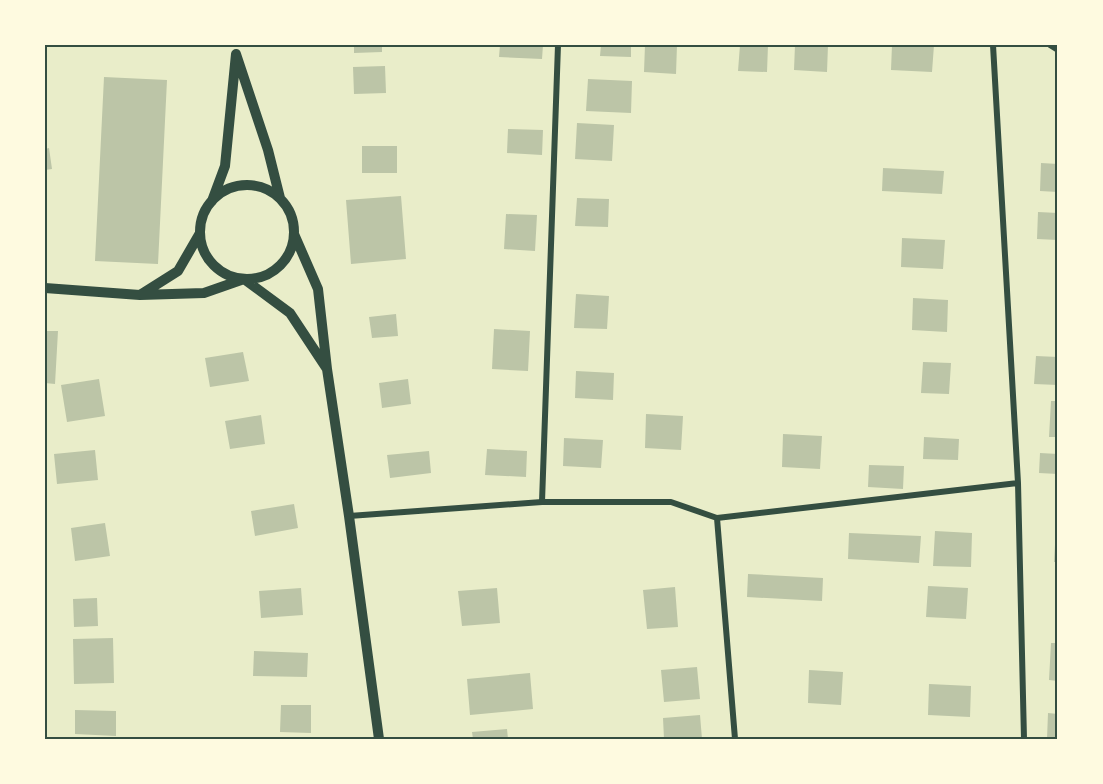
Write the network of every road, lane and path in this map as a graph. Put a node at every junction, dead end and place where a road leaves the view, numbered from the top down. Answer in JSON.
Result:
{"nodes":[{"id":1,"x":558,"y":45,"type":"edge"},
{"id":2,"x":993,"y":45,"type":"edge"},
{"id":3,"x":1050,"y":45,"type":"edge"},
{"id":4,"x":235,"y":49,"type":"edge"},
{"id":5,"x":1058,"y":50,"type":"edge"},
{"id":6,"x":280,"y":198,"type":"junction"},
{"id":7,"x":212,"y":201,"type":"junction"},
{"id":8,"x":200,"y":233,"type":"junction"},
{"id":9,"x":294,"y":234,"type":"junction"},
{"id":10,"x":244,"y":279,"type":"junction"},
{"id":11,"x":45,"y":288,"type":"edge"},
{"id":12,"x":140,"y":295,"type":"junction"},
{"id":13,"x":327,"y":369,"type":"junction"},
{"id":14,"x":1018,"y":483,"type":"junction"},
{"id":15,"x":542,"y":502,"type":"junction"},
{"id":16,"x":349,"y":516,"type":"junction"},
{"id":17,"x":717,"y":518,"type":"junction"},
{"id":18,"x":379,"y":739,"type":"edge"},
{"id":19,"x":735,"y":739,"type":"edge"},
{"id":20,"x":1024,"y":739,"type":"edge"}],
"edges":[{"from":1,"to":15,"type":"street"},
{"from":2,"to":14,"type":"street"},
{"from":3,"to":5,"type":"street"},
{"from":4,"to":6,"type":"street"},
{"from":4,"to":7,"type":"street"},
{"from":6,"to":7,"type":"street"},
{"from":6,"to":9,"type":"street"},
{"from":7,"to":8,"type":"street"},
{"from":8,"to":10,"type":"street"},
{"from":8,"to":12,"type":"street"},
{"from":9,"to":10,"type":"street"},
{"from":9,"to":13,"type":"street"},
{"from":10,"to":12,"type":"street"},
{"from":10,"to":13,"type":"street"},
{"from":11,"to":12,"type":"street"},
{"from":13,"to":16,"type":"street"},
{"from":14,"to":17,"type":"street"},
{"from":14,"to":20,"type":"street"},
{"from":15,"to":16,"type":"street"},
{"from":15,"to":17,"type":"street"},
{"from":16,"to":18,"type":"street"},
{"from":17,"to":19,"type":"street"}]}
